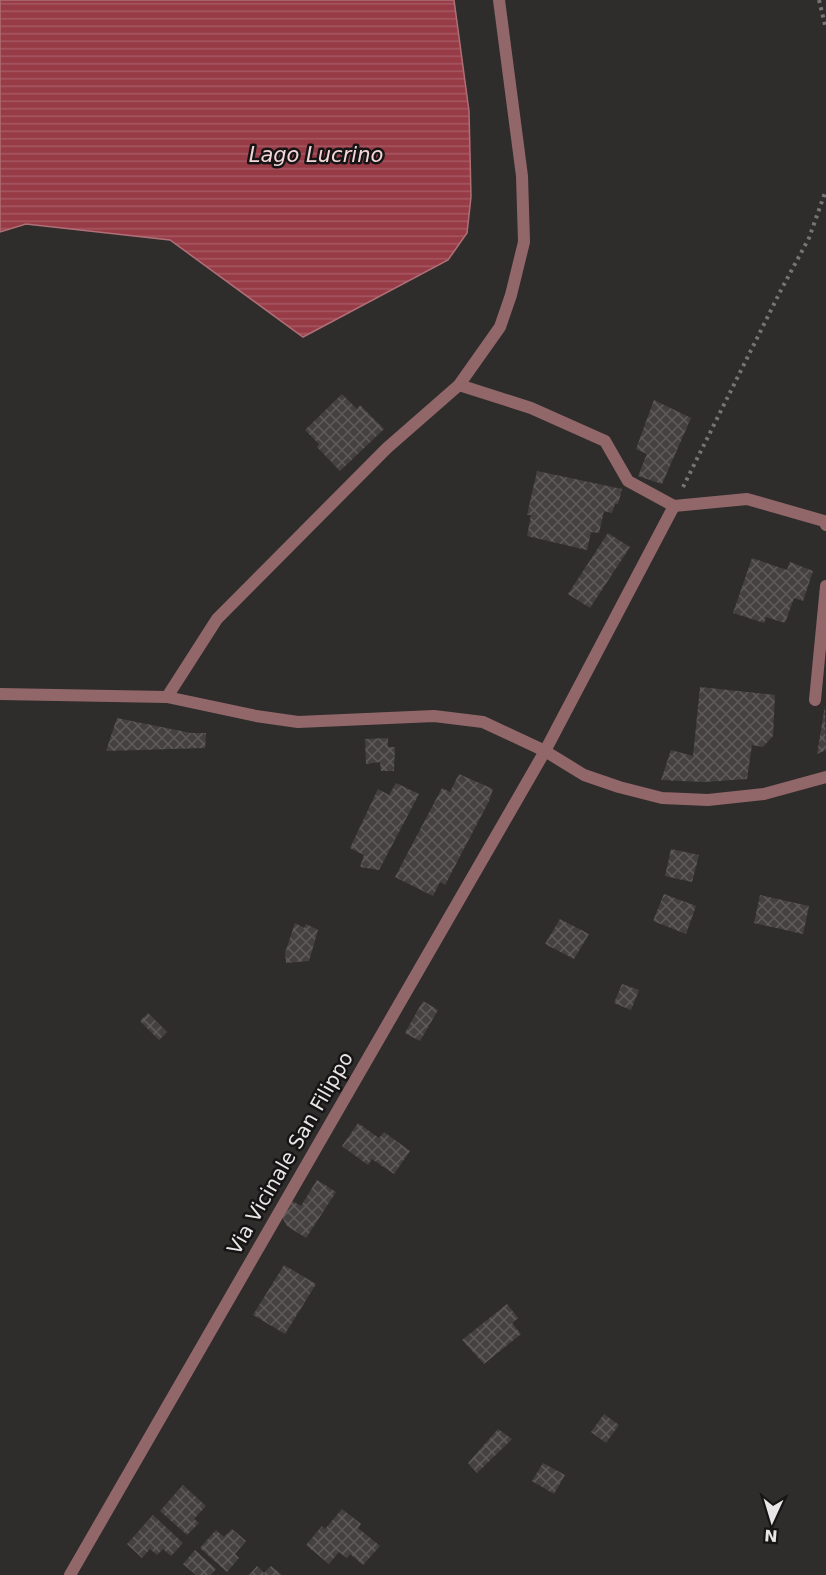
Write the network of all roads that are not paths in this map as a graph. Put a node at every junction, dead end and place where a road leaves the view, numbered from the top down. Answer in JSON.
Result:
{"nodes":[{"id":1,"x":499,"y":0,"type":"edge"},
{"id":2,"x":459,"y":385,"type":"junction"},
{"id":3,"x":674,"y":506,"type":"junction"},
{"id":4,"x":826,"y":525,"type":"edge"},
{"id":5,"x":826,"y":586,"type":"edge"},
{"id":6,"x":0,"y":694,"type":"edge"},
{"id":7,"x":167,"y":697,"type":"junction"},
{"id":8,"x":815,"y":700,"type":"dead end"},
{"id":9,"x":544,"y":751,"type":"junction"},
{"id":10,"x":826,"y":777,"type":"edge"},
{"id":11,"x":70,"y":1575,"type":"edge"}],
"edges":[{"from":1,"to":2,"type":"street"},
{"from":2,"to":3,"type":"street"},
{"from":2,"to":7,"type":"street"},
{"from":3,"to":4,"type":"street"},
{"from":3,"to":9,"type":"street","name":"Via Vicinale San Filippo"},
{"from":5,"to":8,"type":"street"},
{"from":6,"to":7,"type":"street"},
{"from":7,"to":9,"type":"street"},
{"from":9,"to":10,"type":"street"},
{"from":9,"to":11,"type":"street","name":"Via Vicinale San Filippo"}]}
